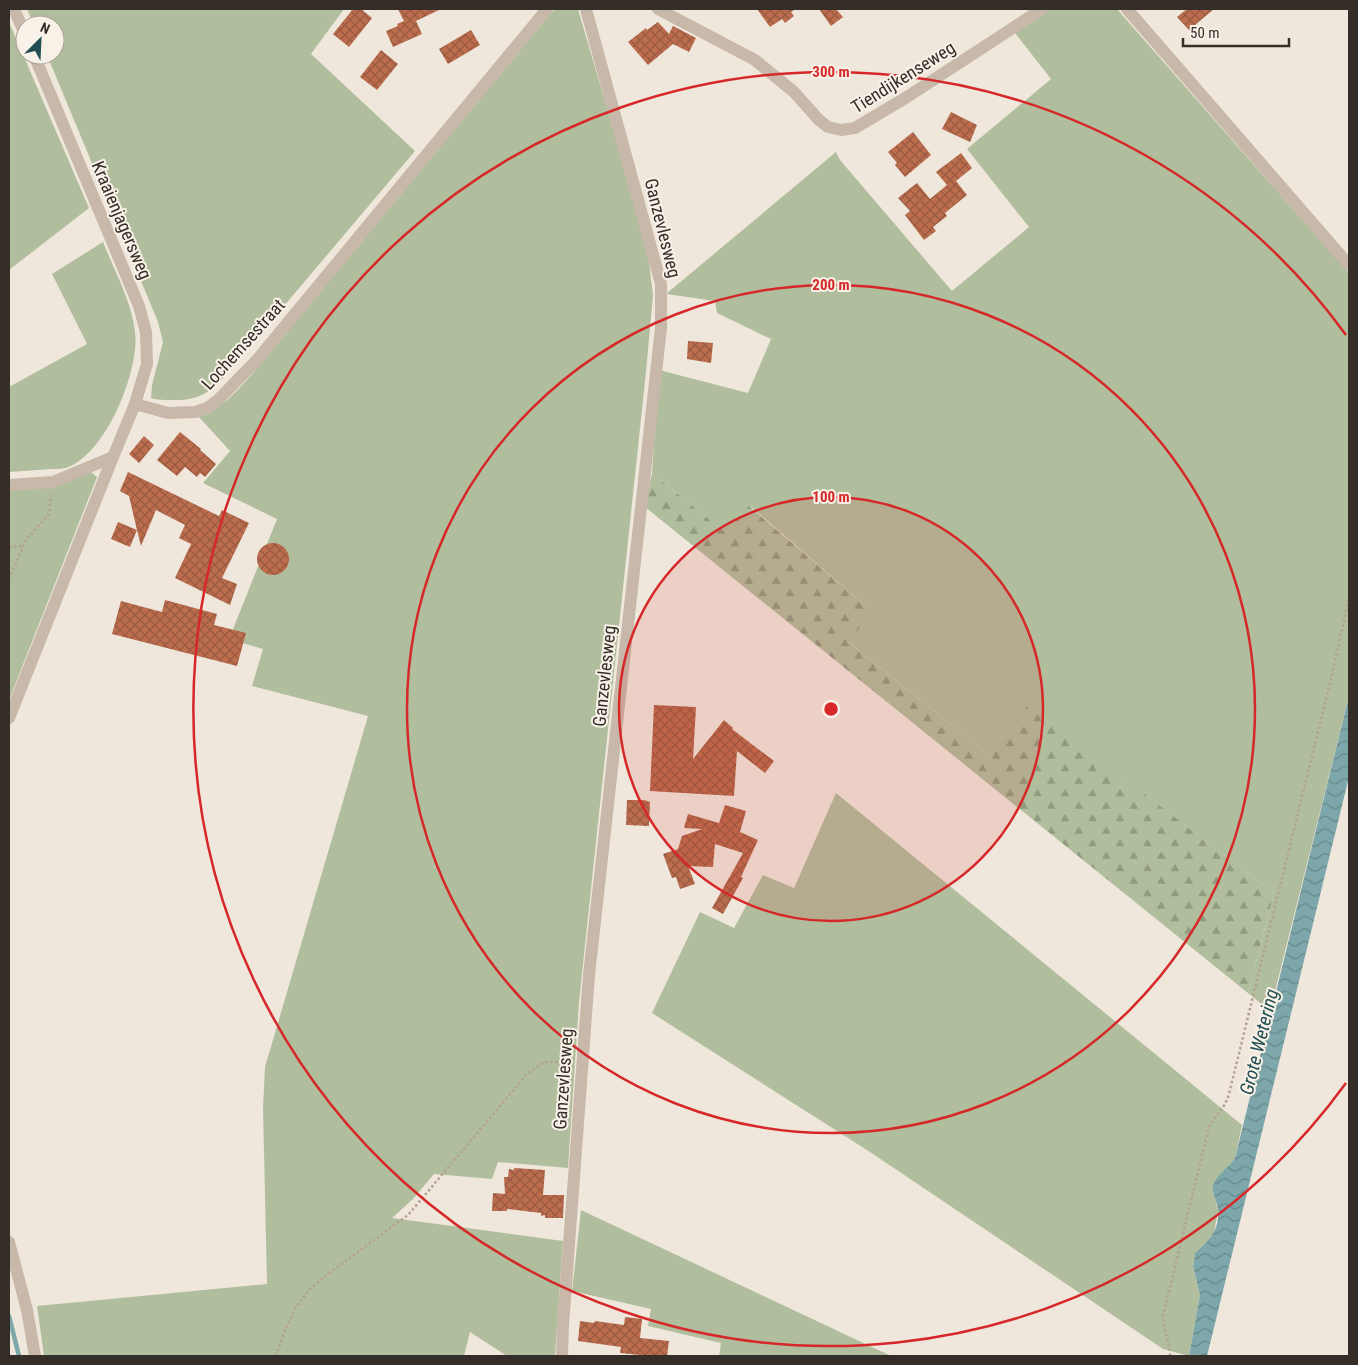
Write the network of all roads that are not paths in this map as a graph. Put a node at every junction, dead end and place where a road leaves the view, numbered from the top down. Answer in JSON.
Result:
{"nodes":[{"id":1,"x":547,"y":9,"type":"edge"},
{"id":2,"x":586,"y":9,"type":"edge"},
{"id":3,"x":658,"y":9,"type":"edge"},
{"id":4,"x":1042,"y":9,"type":"edge"},
{"id":5,"x":1127,"y":9,"type":"edge"},
{"id":6,"x":38,"y":65,"type":"edge"},
{"id":7,"x":1349,"y":265,"type":"edge"},
{"id":8,"x":136,"y":404,"type":"junction"},
{"id":9,"x":113,"y":457,"type":"junction"},
{"id":10,"x":9,"y":484,"type":"edge"},
{"id":11,"x":9,"y":718,"type":"edge"},
{"id":12,"x":9,"y":1242,"type":"edge"},
{"id":13,"x":35,"y":1356,"type":"edge"},
{"id":14,"x":562,"y":1356,"type":"edge"}],
"edges":[{"from":1,"to":8,"type":"street","name":"Lochemsestraat"},
{"from":2,"to":14,"type":"street","name":"Ganzevlesweg"},
{"from":3,"to":4,"type":"street","name":"Tiendijkenseweg"},
{"from":5,"to":7,"type":"street"},
{"from":6,"to":8,"type":"street","name":"Kraaienjagersweg"},
{"from":8,"to":9,"type":"street"},
{"from":9,"to":10,"type":"street"},
{"from":9,"to":11,"type":"street"},
{"from":12,"to":13,"type":"street"}]}
